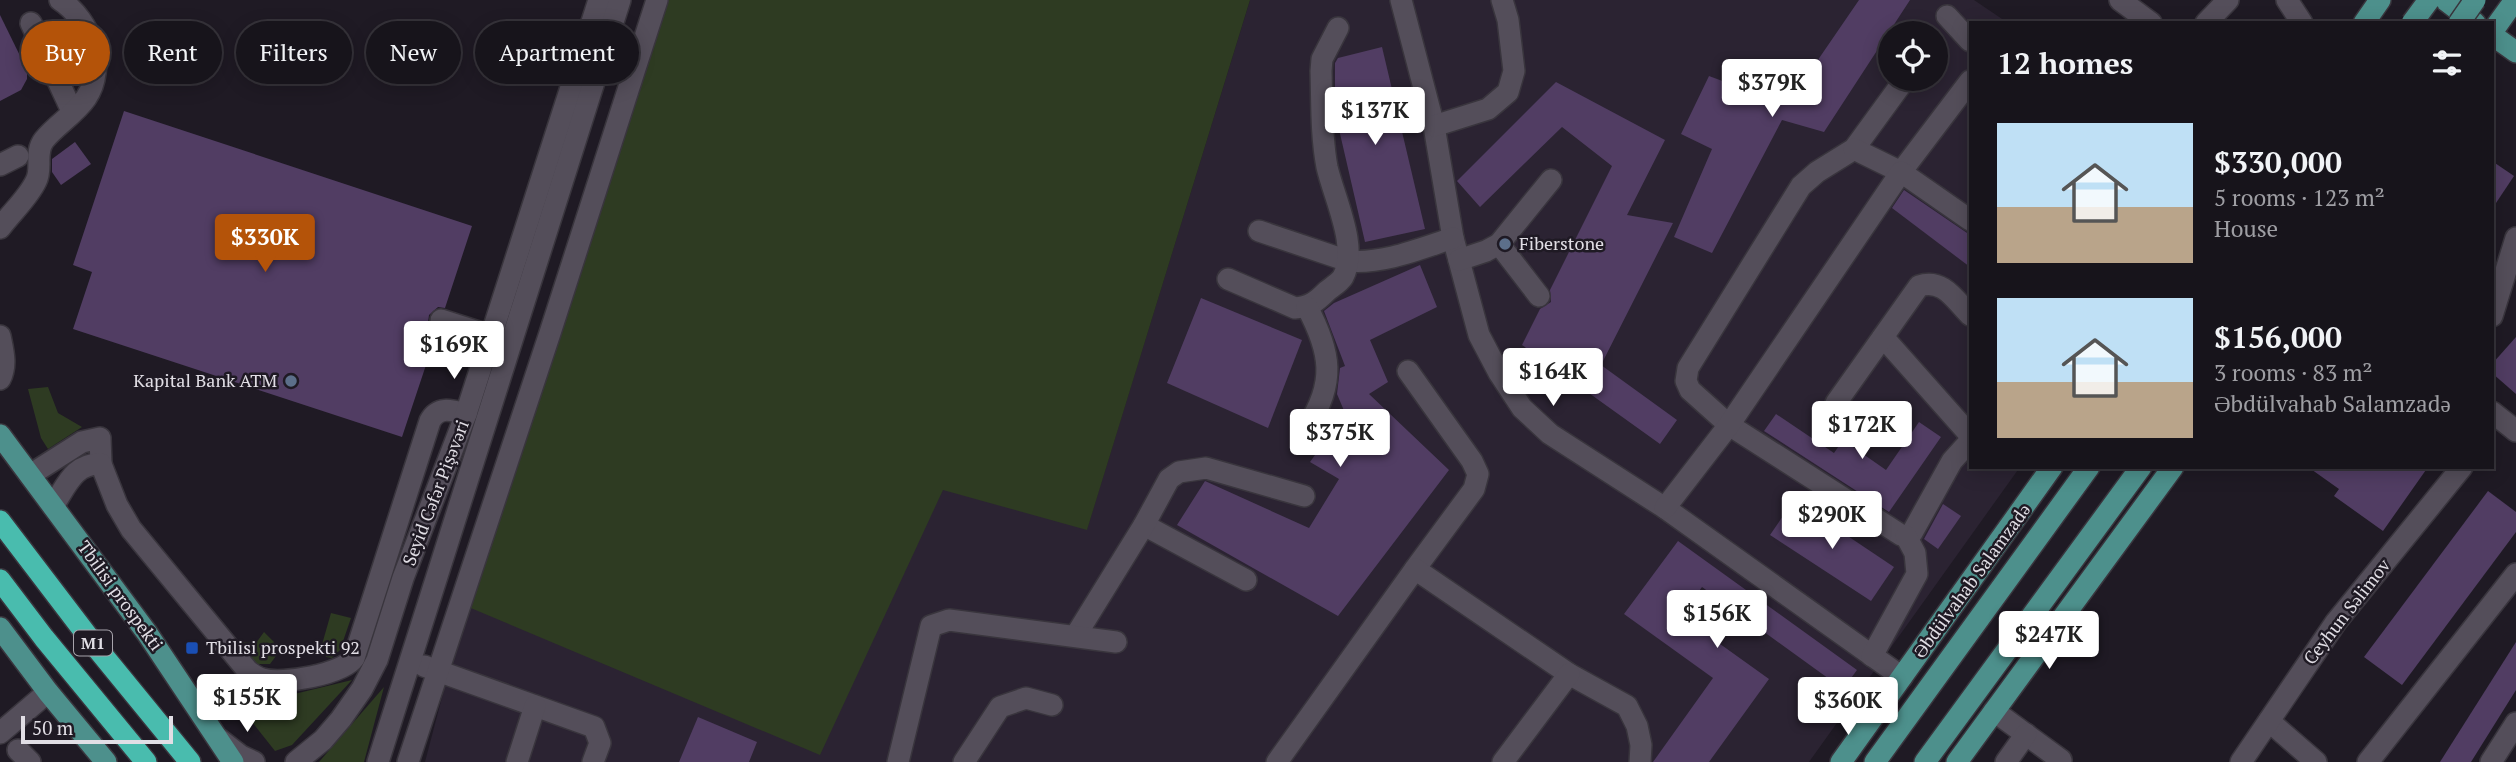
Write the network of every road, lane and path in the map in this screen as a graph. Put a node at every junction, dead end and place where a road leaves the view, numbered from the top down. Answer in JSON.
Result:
{"nodes":[{"id":1,"x":60,"y":0,"type":"edge"},
{"id":2,"x":599,"y":0,"type":"edge"},
{"id":3,"x":623,"y":0,"type":"edge"},
{"id":4,"x":1401,"y":0,"type":"edge"},
{"id":5,"x":1502,"y":0,"type":"edge"},
{"id":6,"x":2120,"y":0,"type":"edge"},
{"id":7,"x":2228,"y":0,"type":"edge"},
{"id":8,"x":2287,"y":0,"type":"edge"},
{"id":9,"x":2362,"y":0,"type":"edge"},
{"id":10,"x":2380,"y":0,"type":"edge"},
{"id":11,"x":2429,"y":0,"type":"edge"},
{"id":12,"x":2445,"y":0,"type":"edge"},
{"id":13,"x":2475,"y":0,"type":"edge"},
{"id":14,"x":2512,"y":3,"type":"edge"},
{"id":15,"x":655,"y":5,"type":"edge"},
{"id":16,"x":1947,"y":16,"type":"dead end"},
{"id":17,"x":2148,"y":21,"type":"edge"},
{"id":18,"x":2208,"y":21,"type":"edge"},
{"id":19,"x":2301,"y":21,"type":"edge"},
{"id":20,"x":2358,"y":21,"type":"edge"},
{"id":21,"x":2365,"y":21,"type":"edge"},
{"id":22,"x":2413,"y":21,"type":"edge"},
{"id":23,"x":2460,"y":21,"type":"edge"},
{"id":24,"x":2472,"y":21,"type":"edge"},
{"id":25,"x":1338,"y":28,"type":"dead end"},
{"id":26,"x":2494,"y":31,"type":"edge"},
{"id":27,"x":2494,"y":36,"type":"edge"},
{"id":28,"x":1969,"y":40,"type":"edge"},
{"id":29,"x":2516,"y":52,"type":"edge"},
{"id":30,"x":1969,"y":82,"type":"edge"},
{"id":31,"x":59,"y":84,"type":"edge"},
{"id":32,"x":1896,"y":91,"type":"edge"},
{"id":33,"x":72,"y":111,"type":"junction"},
{"id":34,"x":1434,"y":126,"type":"junction"},
{"id":35,"x":1854,"y":149,"type":"junction"},
{"id":36,"x":1901,"y":173,"type":"junction"},
{"id":37,"x":1550,"y":180,"type":"dead end"},
{"id":38,"x":1969,"y":219,"type":"edge"},
{"id":39,"x":0,"y":228,"type":"edge"},
{"id":40,"x":1259,"y":231,"type":"dead end"},
{"id":41,"x":2516,"y":238,"type":"edge"},
{"id":42,"x":1453,"y":239,"type":"junction"},
{"id":43,"x":1499,"y":244,"type":"junction"},
{"id":44,"x":1459,"y":260,"type":"junction"},
{"id":45,"x":1348,"y":261,"type":"junction"},
{"id":46,"x":1228,"y":279,"type":"dead end"},
{"id":47,"x":1539,"y":296,"type":"dead end"},
{"id":48,"x":1307,"y":307,"type":"junction"},
{"id":49,"x":2494,"y":310,"type":"edge"},
{"id":50,"x":1969,"y":314,"type":"edge"},
{"id":51,"x":441,"y":320,"type":"dead end"},
{"id":52,"x":0,"y":336,"type":"edge"},
{"id":53,"x":491,"y":336,"type":"junction"},
{"id":54,"x":1883,"y":337,"type":"junction"},
{"id":55,"x":1408,"y":371,"type":"dead end"},
{"id":56,"x":0,"y":379,"type":"edge"},
{"id":57,"x":1836,"y":403,"type":"dead end"},
{"id":58,"x":466,"y":414,"type":"junction"},
{"id":59,"x":2494,"y":414,"type":"edge"},
{"id":60,"x":1729,"y":425,"type":"junction"},
{"id":61,"x":1307,"y":427,"type":"dead end"},
{"id":62,"x":2516,"y":431,"type":"edge"},
{"id":63,"x":1969,"y":434,"type":"edge"},
{"id":64,"x":0,"y":435,"type":"edge"},
{"id":65,"x":1969,"y":442,"type":"edge"},
{"id":66,"x":101,"y":464,"type":"junction"},
{"id":67,"x":2051,"y":469,"type":"edge"},
{"id":68,"x":2088,"y":469,"type":"edge"},
{"id":69,"x":2140,"y":469,"type":"edge"},
{"id":70,"x":2172,"y":469,"type":"edge"},
{"id":71,"x":2460,"y":469,"type":"edge"},
{"id":72,"x":30,"y":475,"type":"junction"},
{"id":73,"x":1304,"y":496,"type":"dead end"},
{"id":74,"x":54,"y":506,"type":"junction"},
{"id":75,"x":1665,"y":508,"type":"junction"},
{"id":76,"x":0,"y":521,"type":"edge"},
{"id":77,"x":1144,"y":525,"type":"junction"},
{"id":78,"x":1906,"y":536,"type":"junction"},
{"id":79,"x":1415,"y":569,"type":"junction"},
{"id":80,"x":2012,"y":573,"type":"junction"},
{"id":81,"x":2516,"y":574,"type":"edge"},
{"id":82,"x":403,"y":578,"type":"junction"},
{"id":83,"x":0,"y":580,"type":"edge"},
{"id":84,"x":1246,"y":580,"type":"dead end"},
{"id":85,"x":432,"y":587,"type":"junction"},
{"id":86,"x":2046,"y":598,"type":"junction"},
{"id":87,"x":1955,"y":604,"type":"junction"},
{"id":88,"x":0,"y":628,"type":"edge"},
{"id":89,"x":1076,"y":635,"type":"junction"},
{"id":90,"x":1116,"y":642,"type":"dead end"},
{"id":91,"x":1872,"y":656,"type":"junction"},
{"id":92,"x":2034,"y":657,"type":"junction"},
{"id":93,"x":409,"y":662,"type":"junction"},
{"id":94,"x":438,"y":670,"type":"junction"},
{"id":95,"x":1569,"y":674,"type":"junction"},
{"id":96,"x":1902,"y":677,"type":"junction"},
{"id":97,"x":48,"y":692,"type":"junction"},
{"id":98,"x":1052,"y":705,"type":"dead end"},
{"id":99,"x":536,"y":706,"type":"junction"},
{"id":100,"x":1994,"y":711,"type":"junction"},
{"id":101,"x":1872,"y":718,"type":"junction"},
{"id":102,"x":2269,"y":721,"type":"junction"},
{"id":103,"x":2516,"y":723,"type":"edge"},
{"id":104,"x":0,"y":733,"type":"edge"},
{"id":105,"x":2026,"y":734,"type":"junction"},
{"id":106,"x":219,"y":739,"type":"junction"},
{"id":107,"x":2306,"y":759,"type":"edge"},
{"id":108,"x":2061,"y":760,"type":"dead end"},
{"id":109,"x":106,"y":762,"type":"edge"},
{"id":110,"x":146,"y":762,"type":"edge"},
{"id":111,"x":190,"y":762,"type":"edge"},
{"id":112,"x":233,"y":762,"type":"edge"},
{"id":113,"x":254,"y":762,"type":"edge"},
{"id":114,"x":296,"y":762,"type":"edge"},
{"id":115,"x":378,"y":762,"type":"edge"},
{"id":116,"x":408,"y":762,"type":"edge"},
{"id":117,"x":517,"y":762,"type":"edge"},
{"id":118,"x":593,"y":762,"type":"edge"},
{"id":119,"x":898,"y":762,"type":"edge"},
{"id":120,"x":964,"y":762,"type":"edge"},
{"id":121,"x":1277,"y":762,"type":"edge"},
{"id":122,"x":1503,"y":762,"type":"edge"},
{"id":123,"x":1640,"y":762,"type":"edge"},
{"id":124,"x":1841,"y":762,"type":"edge"},
{"id":125,"x":1866,"y":762,"type":"edge"},
{"id":126,"x":1875,"y":762,"type":"edge"},
{"id":127,"x":1925,"y":762,"type":"edge"},
{"id":128,"x":1956,"y":762,"type":"edge"},
{"id":129,"x":2006,"y":762,"type":"edge"},
{"id":130,"x":2241,"y":762,"type":"edge"},
{"id":131,"x":2368,"y":762,"type":"edge"},
{"id":132,"x":2491,"y":762,"type":"edge"}],
"edges":[{"from":1,"to":33,"type":"street"},
{"from":2,"to":53,"type":"street","name":"Seyid Cəfər Pişəvəri"},
{"from":3,"to":15,"type":"street"},
{"from":3,"to":85,"type":"street","name":"Seyid Cəfər Pişəvəri"},
{"from":4,"to":34,"type":"street"},
{"from":5,"to":34,"type":"street"},
{"from":6,"to":17,"type":"street"},
{"from":7,"to":18,"type":"street"},
{"from":8,"to":19,"type":"street"},
{"from":9,"to":20,"type":"main road"},
{"from":10,"to":21,"type":"main road"},
{"from":11,"to":22,"type":"main road","bridge":true},
{"from":12,"to":24,"type":"main road"},
{"from":13,"to":23,"type":"main road","bridge":true},
{"from":14,"to":26,"type":"main road"},
{"from":15,"to":94,"type":"street"},
{"from":16,"to":28,"type":"street"},
{"from":25,"to":45,"type":"street"},
{"from":27,"to":29,"type":"main road"},
{"from":30,"to":36,"type":"street"},
{"from":31,"to":33,"type":"street"},
{"from":32,"to":35,"type":"street"},
{"from":33,"to":39,"type":"street"},
{"from":34,"to":42,"type":"street"},
{"from":35,"to":36,"type":"street"},
{"from":35,"to":60,"type":"street"},
{"from":36,"to":38,"type":"street"},
{"from":36,"to":60,"type":"street"},
{"from":37,"to":43,"type":"street"},
{"from":40,"to":45,"type":"street"},
{"from":41,"to":49,"type":"street"},
{"from":42,"to":44,"type":"street"},
{"from":42,"to":45,"type":"street"},
{"from":43,"to":44,"type":"street"},
{"from":43,"to":47,"type":"street"},
{"from":44,"to":75,"type":"street"},
{"from":45,"to":48,"type":"street"},
{"from":46,"to":48,"type":"street"},
{"from":48,"to":61,"type":"street"},
{"from":50,"to":54,"type":"street"},
{"from":51,"to":53,"type":"street"},
{"from":52,"to":56,"type":"street"},
{"from":53,"to":58,"type":"street","name":"Seyid Cəfər Pişəvəri"},
{"from":54,"to":57,"type":"street"},
{"from":54,"to":63,"type":"street"},
{"from":55,"to":79,"type":"street"},
{"from":58,"to":66,"type":"street"},
{"from":58,"to":82,"type":"street","name":"Seyid Cəfər Pişəvəri"},
{"from":59,"to":62,"type":"street"},
{"from":60,"to":75,"type":"street"},
{"from":60,"to":78,"type":"street"},
{"from":64,"to":72,"type":"main road","name":"Tbilisi prospekti"},
{"from":65,"to":78,"type":"street"},
{"from":66,"to":72,"type":"street"},
{"from":66,"to":74,"type":"street"},
{"from":67,"to":87,"type":"main road","name":"Əbdülvahab Salamzadə"},
{"from":68,"to":80,"type":"main road","name":"Əbdülvahab Salamzadə"},
{"from":69,"to":86,"type":"main road"},
{"from":70,"to":92,"type":"main road"},
{"from":71,"to":102,"type":"street","name":"Ceyhun Səlimov"},
{"from":72,"to":74,"type":"main road","name":"Tbilisi prospekti"},
{"from":73,"to":77,"type":"street"},
{"from":74,"to":106,"type":"main road","name":"Tbilisi prospekti"},
{"from":75,"to":91,"type":"street"},
{"from":76,"to":111,"type":"highway","number":"M1"},
{"from":77,"to":84,"type":"street"},
{"from":77,"to":89,"type":"street"},
{"from":78,"to":91,"type":"street"},
{"from":79,"to":95,"type":"street"},
{"from":79,"to":121,"type":"street"},
{"from":80,"to":87,"type":"main road"},
{"from":80,"to":126,"type":"main road","name":"Əbdülvahab Salamzadə"},
{"from":81,"to":131,"type":"street"},
{"from":82,"to":85,"type":"street"},
{"from":82,"to":114,"type":"street","name":"Seyid Cəfər Pişəvəri"},
{"from":83,"to":110,"type":"highway","number":"M1"},
{"from":85,"to":93,"type":"street","name":"Seyid Cəfər Pişəvəri"},
{"from":86,"to":92,"type":"main road"},
{"from":86,"to":127,"type":"main road"},
{"from":87,"to":96,"type":"main road","name":"Əbdülvahab Salamzadə"},
{"from":88,"to":97,"type":"main road"},
{"from":89,"to":90,"type":"street"},
{"from":89,"to":119,"type":"street"},
{"from":91,"to":96,"type":"street"},
{"from":92,"to":100,"type":"main road"},
{"from":93,"to":94,"type":"street"},
{"from":93,"to":115,"type":"street","name":"Seyid Cəfər Pişəvəri"},
{"from":94,"to":99,"type":"street"},
{"from":94,"to":116,"type":"street"},
{"from":95,"to":122,"type":"street"},
{"from":95,"to":123,"type":"street"},
{"from":96,"to":101,"type":"main road","name":"Əbdülvahab Salamzadə"},
{"from":97,"to":104,"type":"street"},
{"from":97,"to":109,"type":"main road"},
{"from":98,"to":120,"type":"street"},
{"from":99,"to":117,"type":"street"},
{"from":99,"to":118,"type":"street"},
{"from":100,"to":105,"type":"street"},
{"from":100,"to":128,"type":"main road"},
{"from":101,"to":124,"type":"main road","name":"Əbdülvahab Salamzadə"},
{"from":101,"to":125,"type":"main road"},
{"from":102,"to":107,"type":"street"},
{"from":102,"to":130,"type":"street","name":"Ceyhun Səlimov"},
{"from":103,"to":132,"type":"street"},
{"from":105,"to":108,"type":"street"},
{"from":105,"to":129,"type":"street"},
{"from":106,"to":112,"type":"main road","name":"Tbilisi prospekti"},
{"from":106,"to":113,"type":"street"}]}
